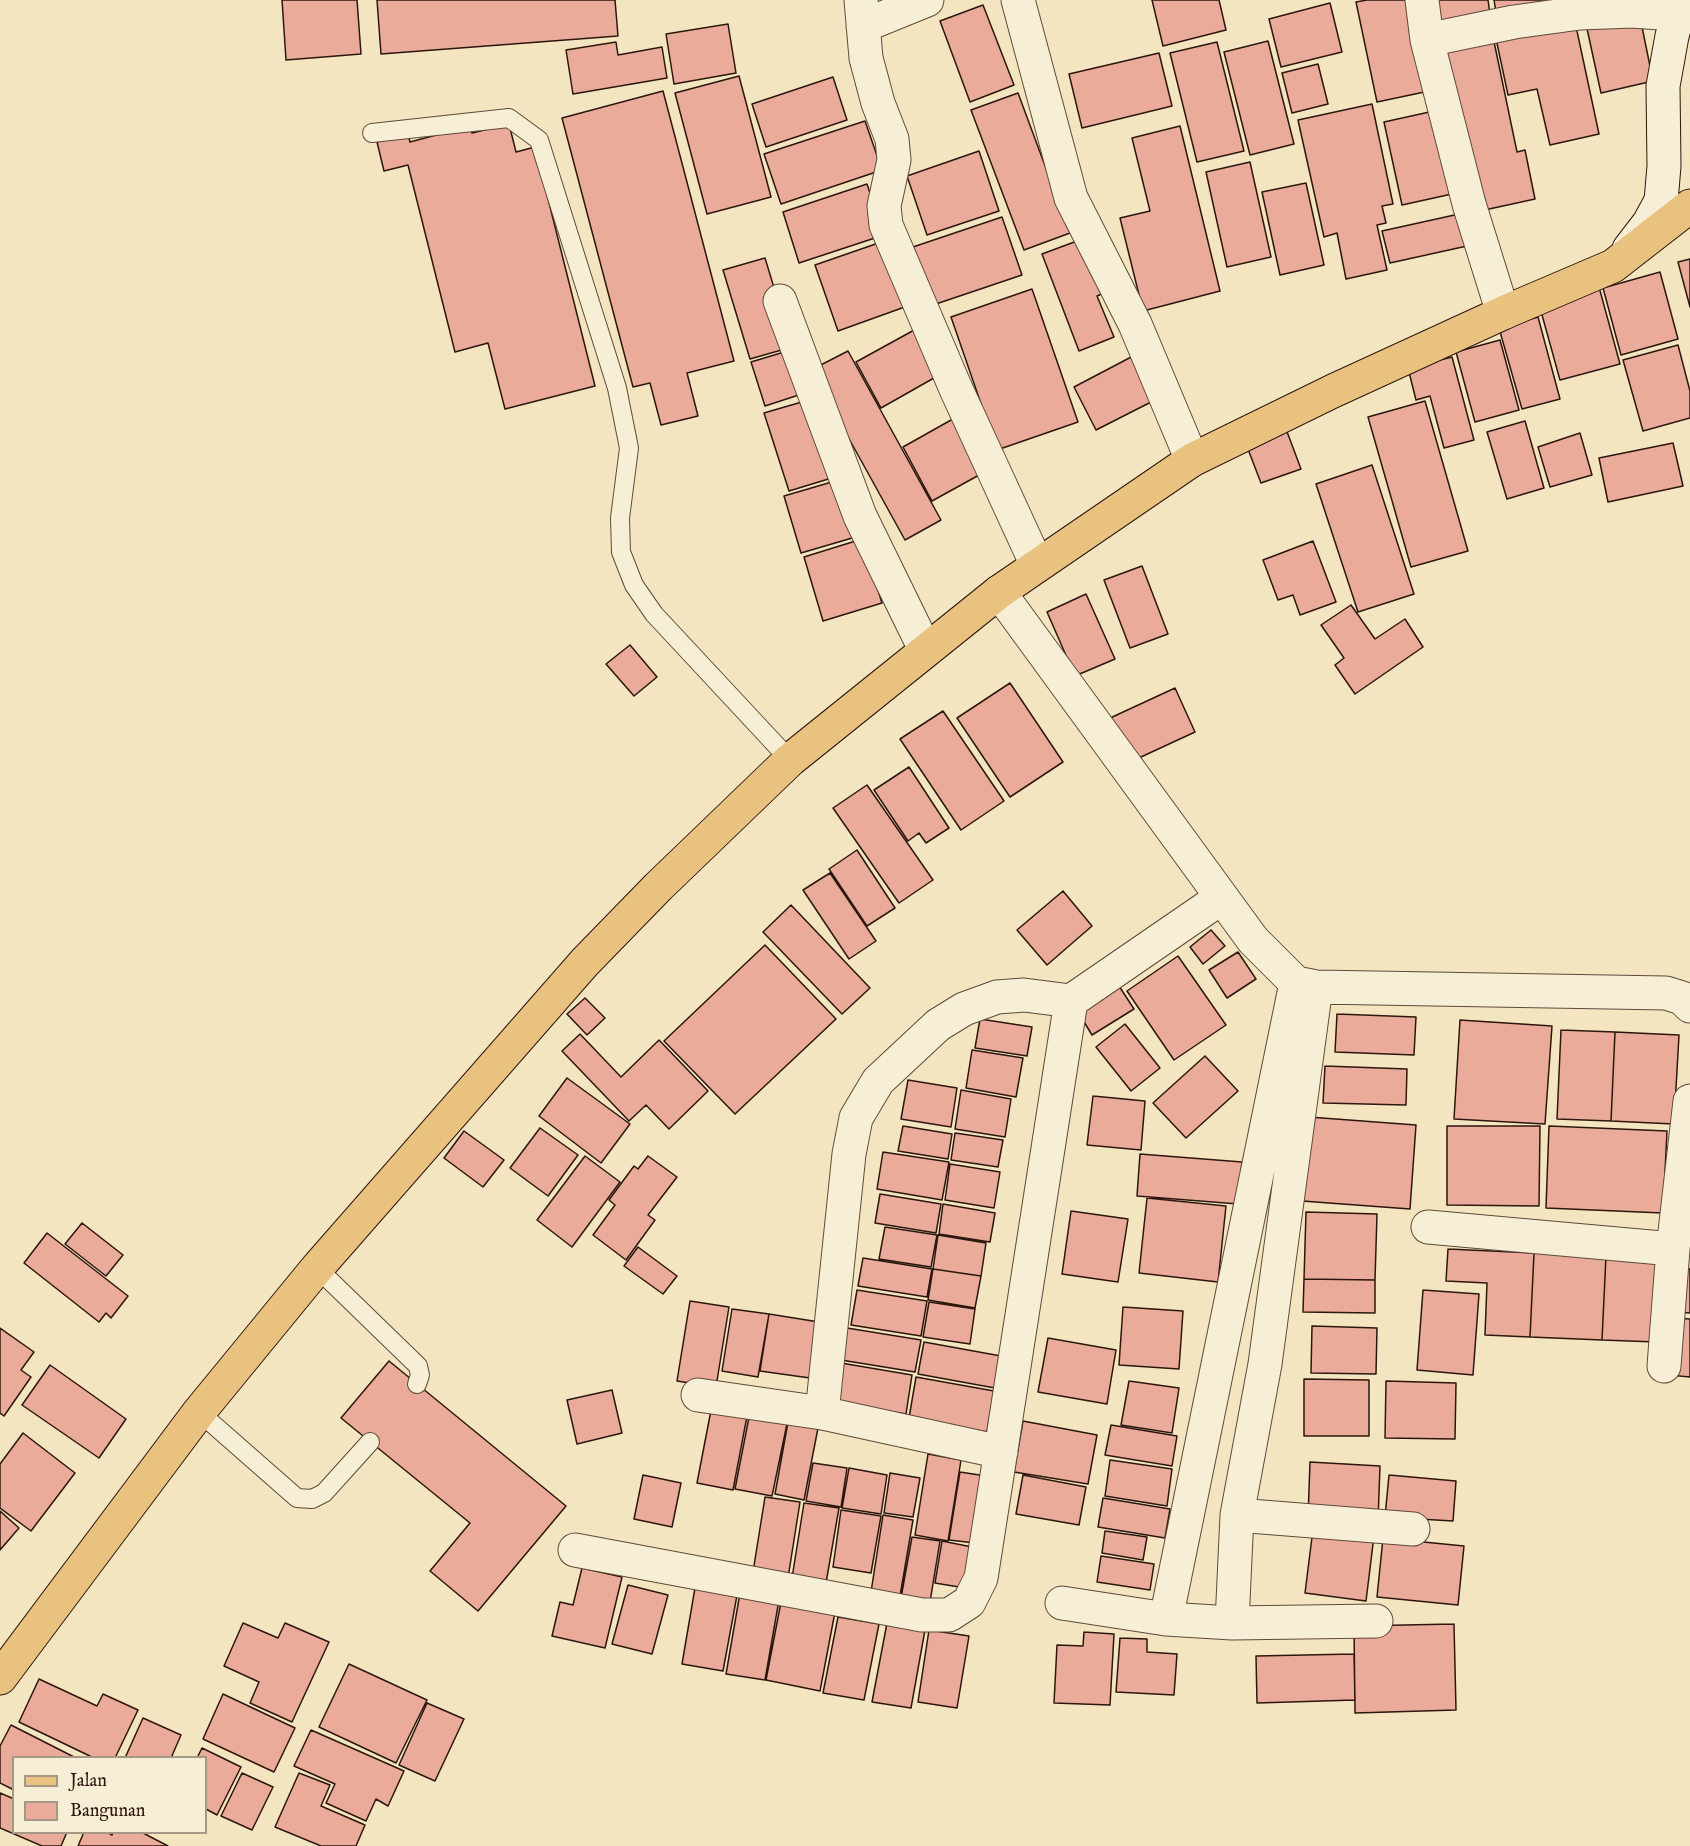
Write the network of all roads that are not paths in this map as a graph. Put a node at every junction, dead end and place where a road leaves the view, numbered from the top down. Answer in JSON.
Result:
{"nodes":[{"id":1,"x":927,"y":0,"type":"edge"},
{"id":2,"x":1018,"y":0,"type":"edge"},
{"id":3,"x":1422,"y":0,"type":"edge"},
{"id":4,"x":1685,"y":10,"type":"edge"},
{"id":5,"x":862,"y":13,"type":"edge"},
{"id":6,"x":1427,"y":40,"type":"junction"},
{"id":7,"x":372,"y":133,"type":"dead end"},
{"id":8,"x":1690,"y":206,"type":"edge"},
{"id":9,"x":1614,"y":266,"type":"junction"},
{"id":10,"x":780,"y":301,"type":"dead end"},
{"id":11,"x":1503,"y":313,"type":"junction"},
{"id":12,"x":1192,"y":460,"type":"junction"},
{"id":13,"x":1037,"y":565,"type":"junction"},
{"id":14,"x":999,"y":592,"type":"junction"},
{"id":15,"x":925,"y":649,"type":"junction"},
{"id":16,"x":789,"y":760,"type":"junction"},
{"id":17,"x":1221,"y":898,"type":"junction"},
{"id":18,"x":1306,"y":985,"type":"junction"},
{"id":19,"x":1071,"y":1001,"type":"junction"},
{"id":20,"x":1690,"y":1006,"type":"edge"},
{"id":21,"x":1690,"y":1101,"type":"edge"},
{"id":22,"x":1428,"y":1227,"type":"dead end"},
{"id":23,"x":1673,"y":1249,"type":"junction"},
{"id":24,"x":317,"y":1268,"type":"junction"},
{"id":25,"x":1664,"y":1366,"type":"dead end"},
{"id":26,"x":417,"y":1384,"type":"dead end"},
{"id":27,"x":698,"y":1395,"type":"dead end"},
{"id":28,"x":200,"y":1412,"type":"junction"},
{"id":29,"x":822,"y":1413,"type":"junction"},
{"id":30,"x":370,"y":1442,"type":"dead end"},
{"id":31,"x":1001,"y":1452,"type":"junction"},
{"id":32,"x":1237,"y":1515,"type":"junction"},
{"id":33,"x":1413,"y":1529,"type":"dead end"},
{"id":34,"x":575,"y":1550,"type":"dead end"},
{"id":35,"x":1062,"y":1603,"type":"dead end"},
{"id":36,"x":1166,"y":1619,"type":"junction"},
{"id":37,"x":1376,"y":1621,"type":"dead end"},
{"id":38,"x":1232,"y":1623,"type":"junction"},
{"id":39,"x":0,"y":1678,"type":"edge"}],
"edges":[{"from":1,"to":5,"type":"street"},
{"from":2,"to":12,"type":"street"},
{"from":3,"to":6,"type":"street"},
{"from":4,"to":6,"type":"street"},
{"from":4,"to":9,"type":"street"},
{"from":5,"to":13,"type":"street"},
{"from":6,"to":11,"type":"street"},
{"from":7,"to":16,"type":"lane"},
{"from":8,"to":9,"type":"main road"},
{"from":9,"to":11,"type":"main road"},
{"from":10,"to":15,"type":"street"},
{"from":11,"to":12,"type":"main road"},
{"from":12,"to":13,"type":"main road"},
{"from":13,"to":14,"type":"main road"},
{"from":14,"to":15,"type":"main road"},
{"from":14,"to":17,"type":"street"},
{"from":15,"to":16,"type":"main road"},
{"from":16,"to":24,"type":"main road"},
{"from":17,"to":18,"type":"street"},
{"from":17,"to":19,"type":"street"},
{"from":18,"to":20,"type":"street"},
{"from":18,"to":32,"type":"street"},
{"from":18,"to":36,"type":"street"},
{"from":19,"to":29,"type":"street"},
{"from":19,"to":31,"type":"street"},
{"from":21,"to":23,"type":"street"},
{"from":22,"to":23,"type":"street"},
{"from":23,"to":25,"type":"street"},
{"from":24,"to":26,"type":"lane"},
{"from":24,"to":28,"type":"main road"},
{"from":27,"to":29,"type":"street"},
{"from":28,"to":30,"type":"lane"},
{"from":28,"to":39,"type":"main road"},
{"from":29,"to":31,"type":"street"},
{"from":31,"to":34,"type":"street"},
{"from":32,"to":33,"type":"street"},
{"from":32,"to":38,"type":"street"},
{"from":35,"to":36,"type":"street"},
{"from":36,"to":38,"type":"street"},
{"from":37,"to":38,"type":"street"}]}
